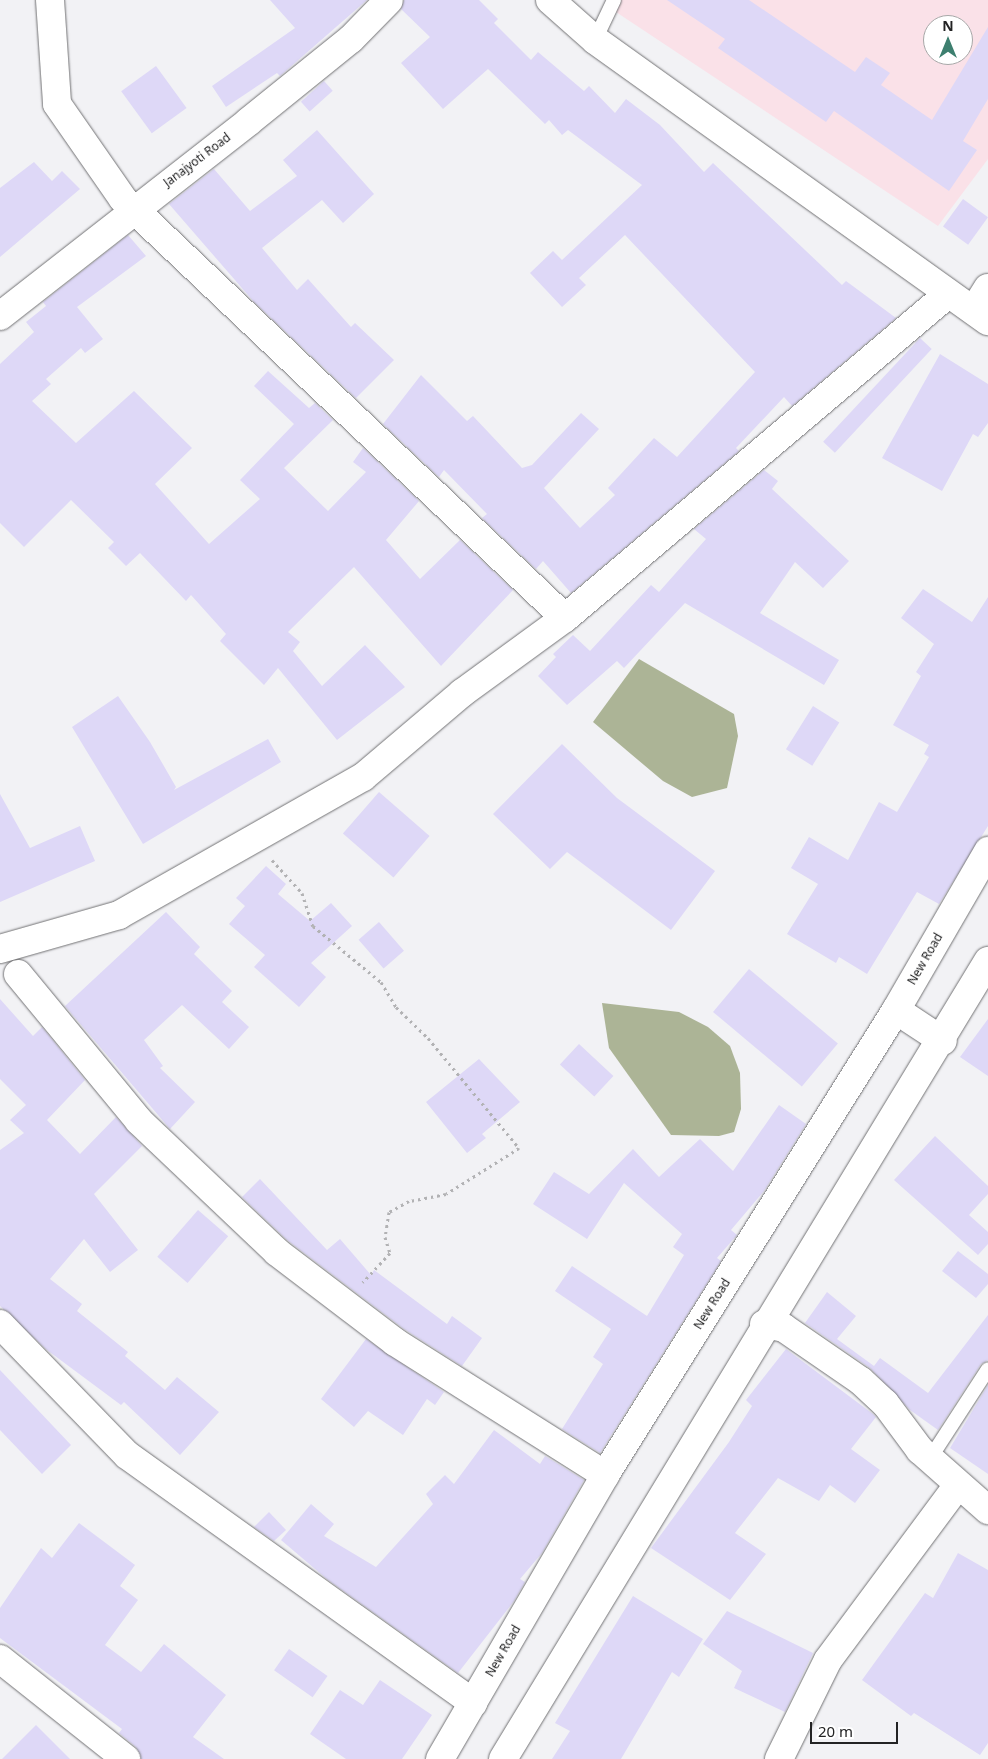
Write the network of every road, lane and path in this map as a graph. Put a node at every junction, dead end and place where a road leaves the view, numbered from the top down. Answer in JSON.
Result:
{"nodes":[{"id":1,"x":50,"y":0,"type":"edge"},
{"id":2,"x":389,"y":0,"type":"edge"},
{"id":3,"x":550,"y":0,"type":"edge"},
{"id":4,"x":614,"y":0,"type":"edge"},
{"id":5,"x":595,"y":40,"type":"junction"},
{"id":6,"x":135,"y":206,"type":"junction"},
{"id":7,"x":948,"y":294,"type":"junction"},
{"id":8,"x":983,"y":306,"type":"edge"},
{"id":9,"x":0,"y":316,"type":"edge"},
{"id":10,"x":566,"y":618,"type":"junction"},
{"id":11,"x":254,"y":839,"type":"junction"},
{"id":12,"x":988,"y":851,"type":"edge"},
{"id":13,"x":5,"y":947,"type":"edge"},
{"id":14,"x":988,"y":961,"type":"edge"},
{"id":15,"x":9,"y":980,"type":"edge"},
{"id":16,"x":896,"y":1010,"type":"junction"},
{"id":17,"x":943,"y":1041,"type":"junction"},
{"id":18,"x":343,"y":1302,"type":"junction"},
{"id":19,"x":0,"y":1324,"type":"edge"},
{"id":20,"x":764,"y":1324,"type":"junction"},
{"id":21,"x":988,"y":1370,"type":"edge"},
{"id":22,"x":930,"y":1460,"type":"junction"},
{"id":23,"x":605,"y":1475,"type":"junction"},
{"id":24,"x":956,"y":1486,"type":"junction"},
{"id":25,"x":988,"y":1510,"type":"edge"},
{"id":26,"x":0,"y":1659,"type":"edge"},
{"id":27,"x":473,"y":1704,"type":"junction"},
{"id":28,"x":126,"y":1759,"type":"edge"},
{"id":29,"x":440,"y":1759,"type":"edge"},
{"id":30,"x":503,"y":1759,"type":"edge"},
{"id":31,"x":779,"y":1759,"type":"edge"}],
"edges":[{"from":1,"to":6,"type":"street"},
{"from":2,"to":6,"type":"street","name":"Janajyoti Road"},
{"from":3,"to":5,"type":"street"},
{"from":4,"to":5,"type":"lane"},
{"from":5,"to":7,"type":"street"},
{"from":6,"to":9,"type":"street","name":"Janajyoti Road"},
{"from":6,"to":10,"type":"street"},
{"from":7,"to":8,"type":"street"},
{"from":7,"to":10,"type":"street"},
{"from":10,"to":11,"type":"street"},
{"from":11,"to":13,"type":"street"},
{"from":11,"to":18,"type":"path"},
{"from":12,"to":16,"type":"street","name":"New Road"},
{"from":13,"to":15,"type":"street"},
{"from":14,"to":17,"type":"street"},
{"from":15,"to":18,"type":"street"},
{"from":16,"to":17,"type":"street"},
{"from":16,"to":23,"type":"street","name":"New Road"},
{"from":17,"to":20,"type":"street"},
{"from":18,"to":23,"type":"street"},
{"from":19,"to":27,"type":"street"},
{"from":20,"to":22,"type":"street"},
{"from":20,"to":30,"type":"street"},
{"from":21,"to":22,"type":"lane"},
{"from":22,"to":24,"type":"street"},
{"from":23,"to":27,"type":"street","name":"New Road"},
{"from":24,"to":25,"type":"street"},
{"from":24,"to":31,"type":"street"},
{"from":26,"to":28,"type":"street"},
{"from":27,"to":29,"type":"street","name":"New Road"}]}
